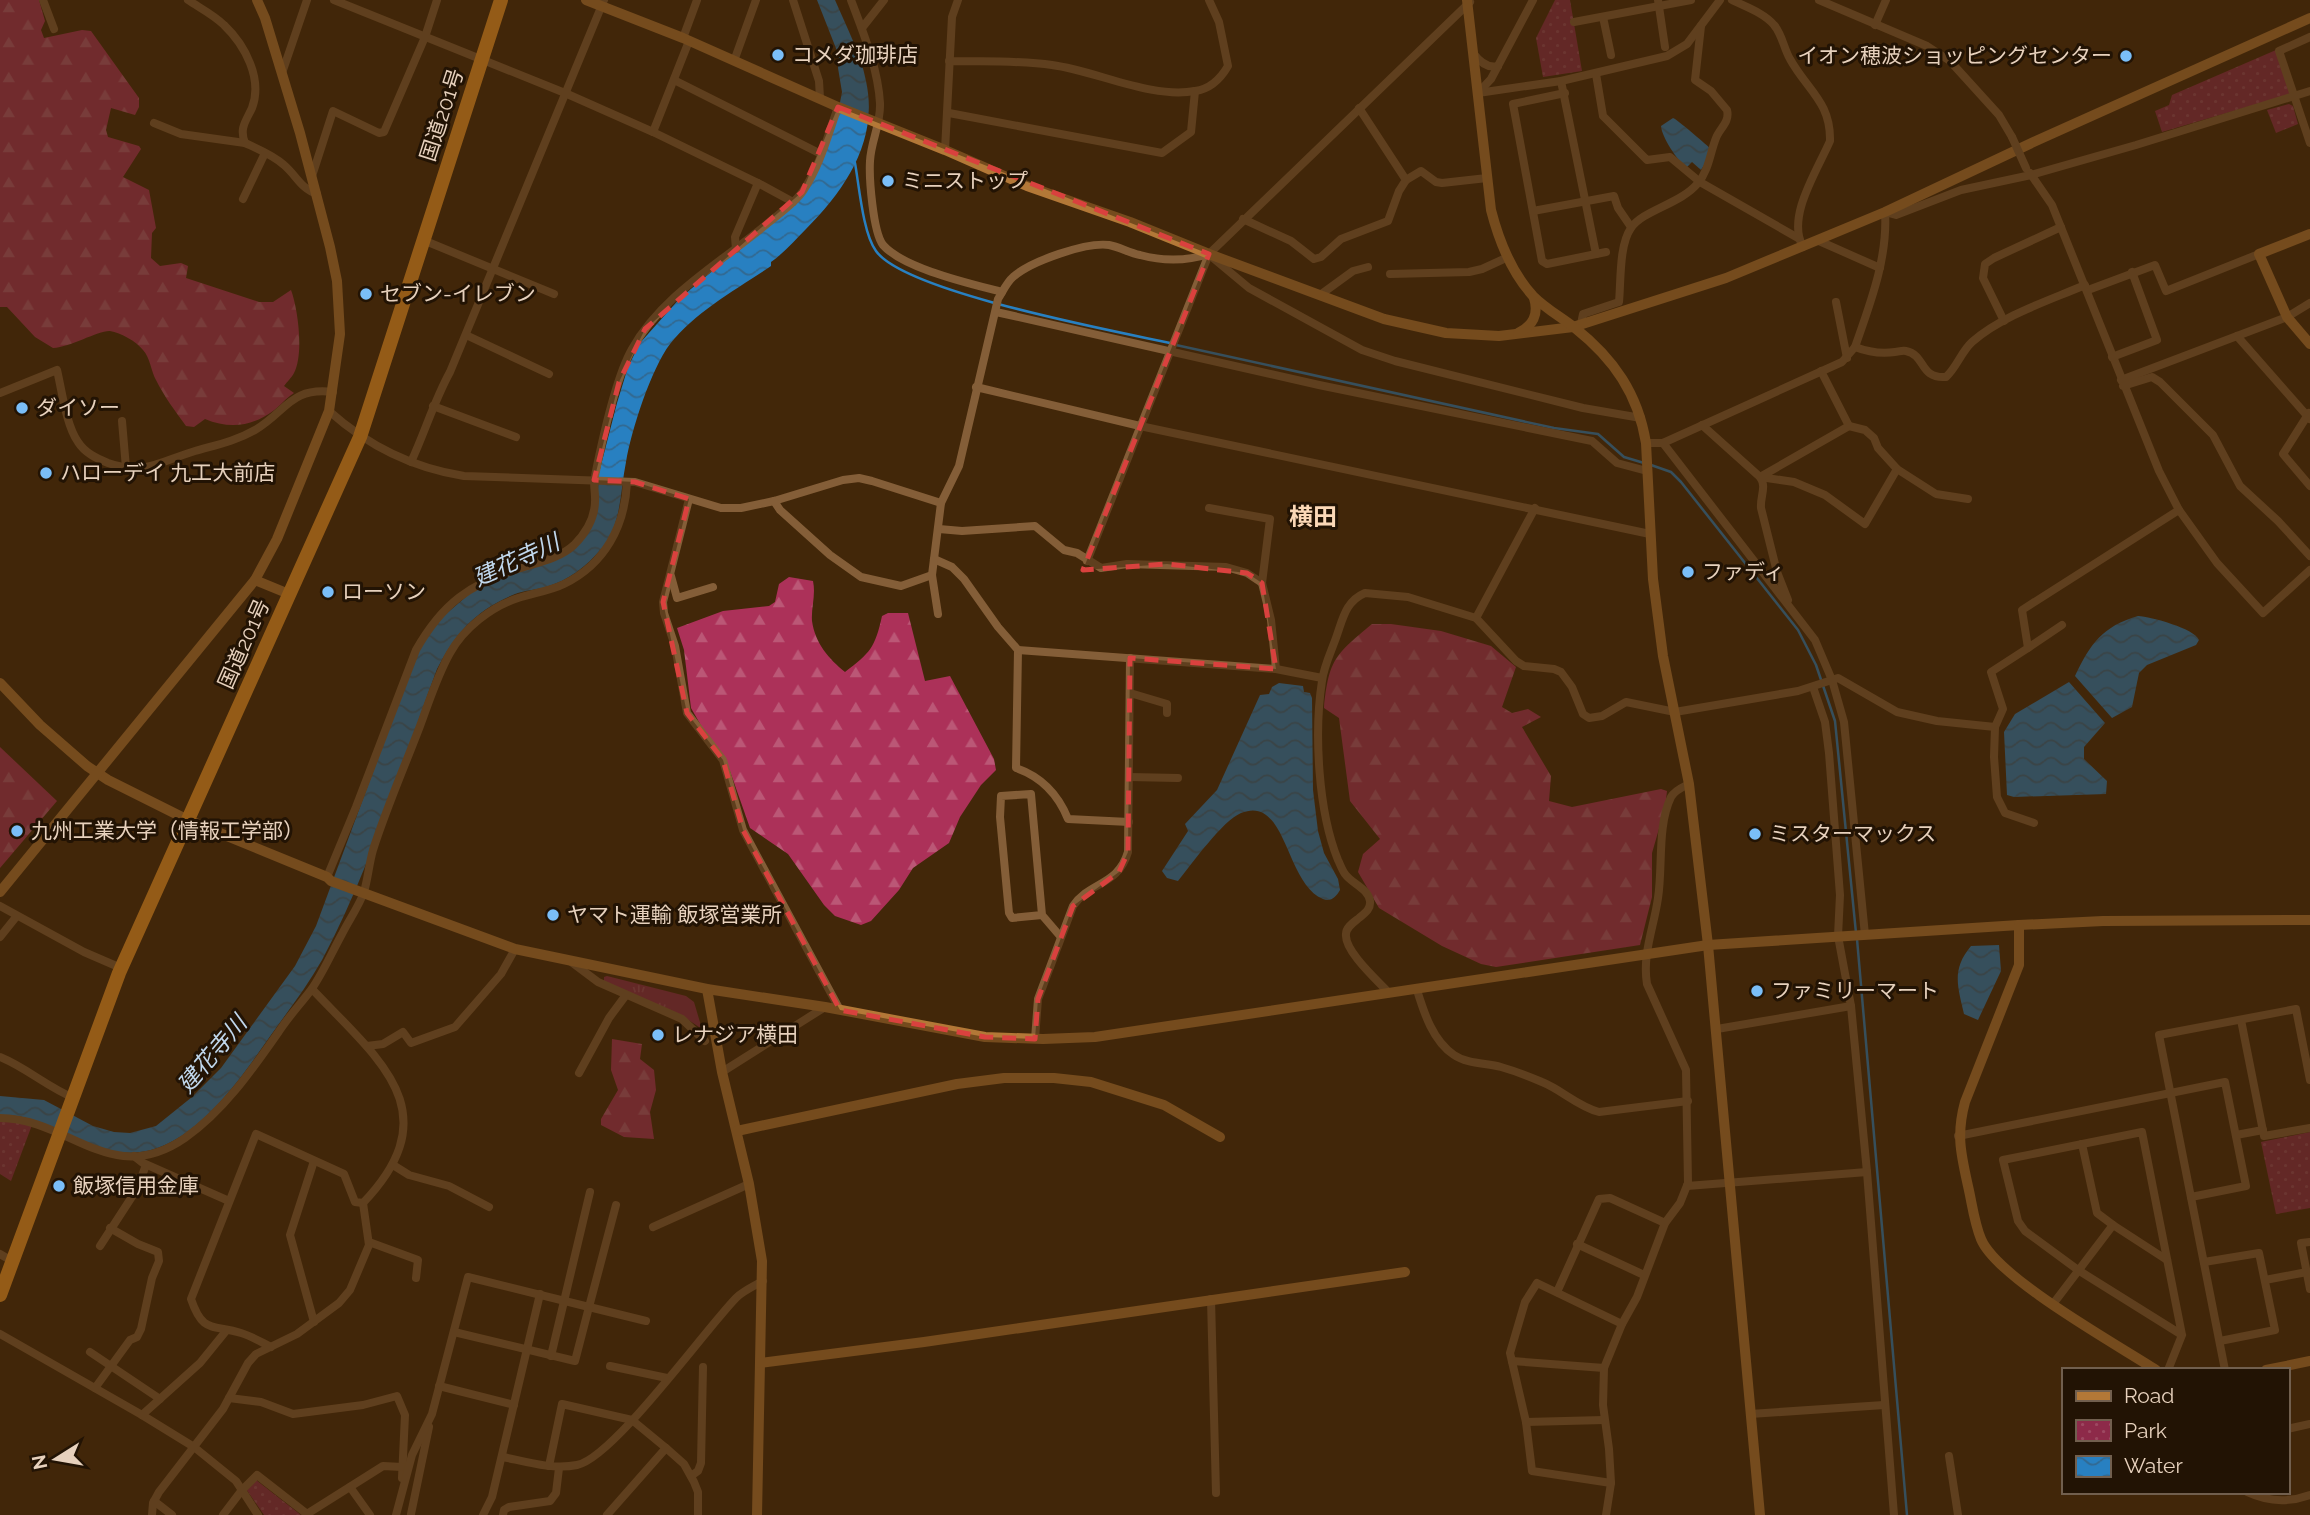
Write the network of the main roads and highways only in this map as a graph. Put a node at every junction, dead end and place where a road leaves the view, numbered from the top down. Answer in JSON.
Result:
{"nodes":[{"id":1,"x":501,"y":0,"type":"edge"},
{"id":2,"x":6,"y":1257,"type":"edge"},
{"id":3,"x":0,"y":1295,"type":"edge"}],
"edges":[{"from":1,"to":2,"type":"highway","name":"国道201号"},
{"from":2,"to":3,"type":"highway","name":"国道201号"}]}
